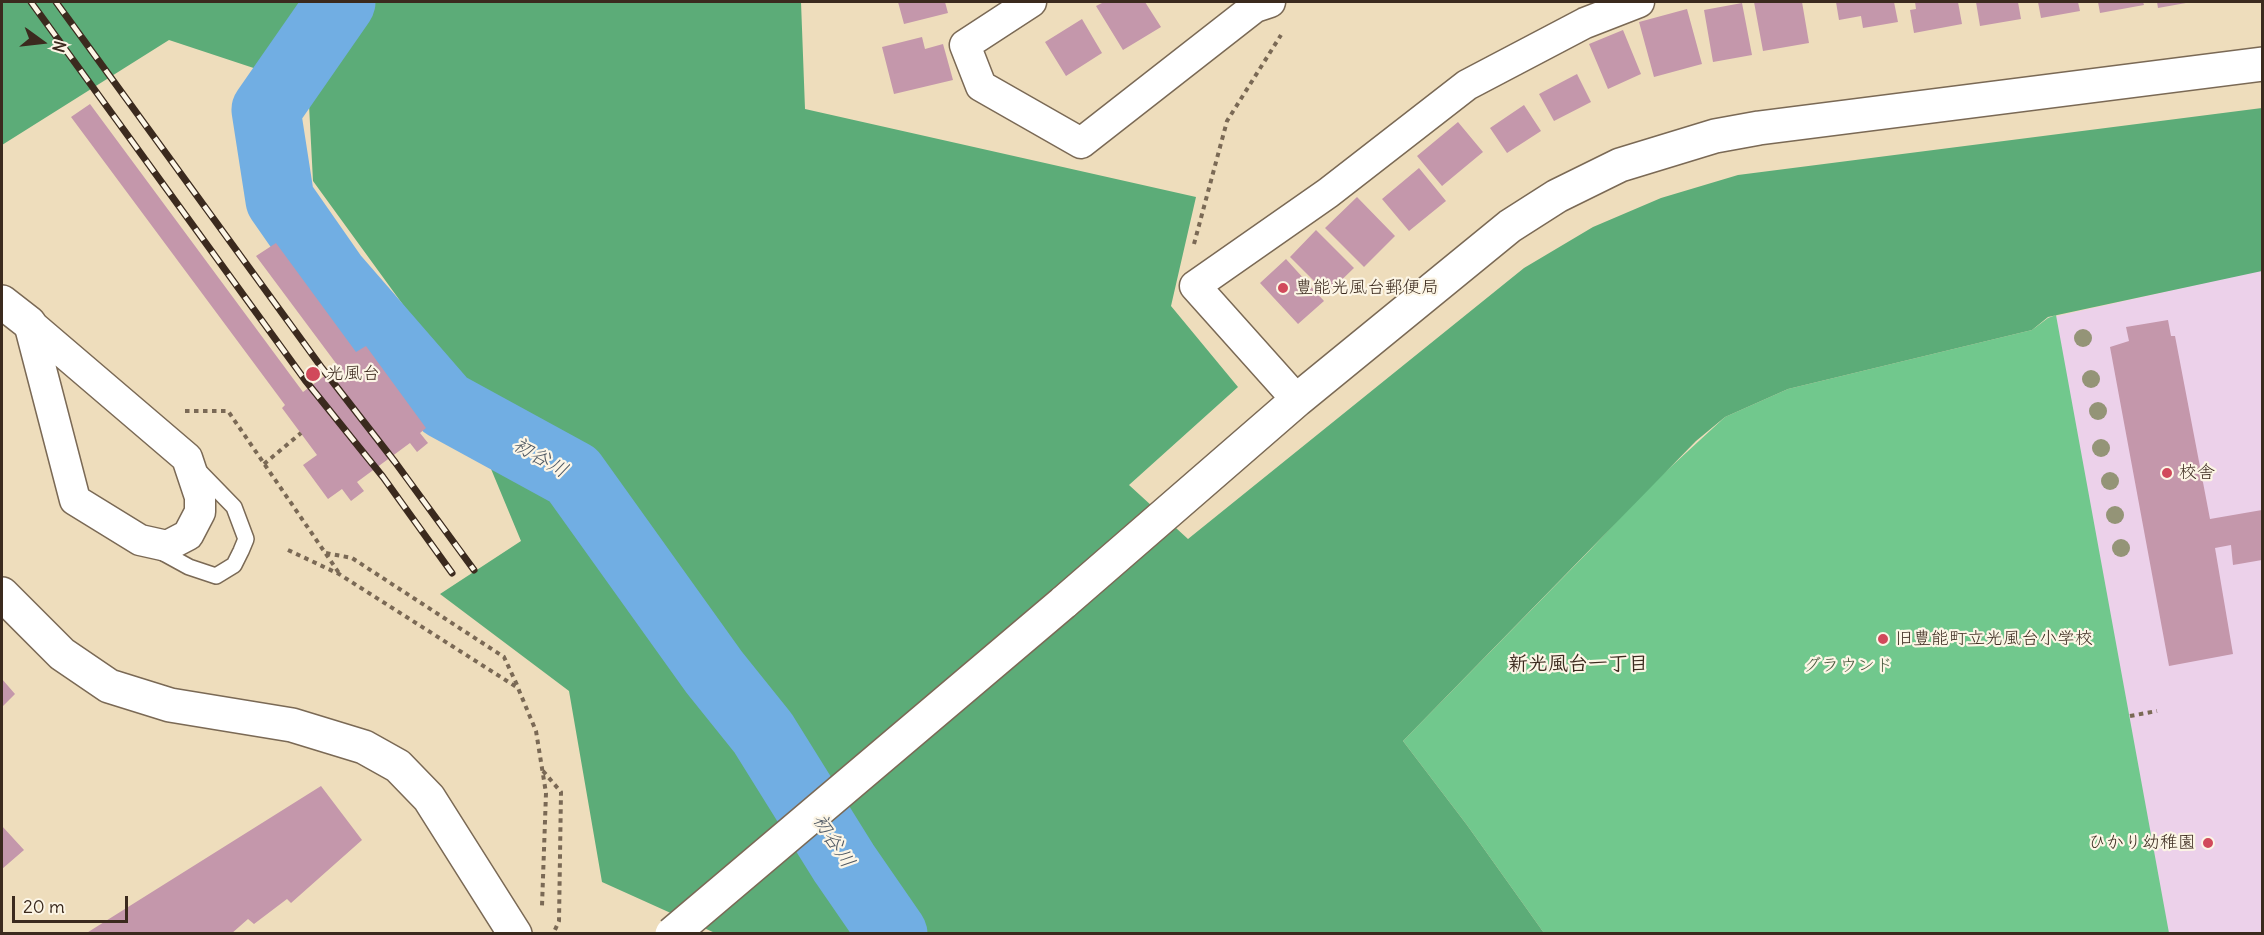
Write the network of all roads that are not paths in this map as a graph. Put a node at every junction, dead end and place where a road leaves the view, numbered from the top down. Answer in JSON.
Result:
{"nodes":[{"id":1,"x":1031,"y":2,"type":"edge"},
{"id":2,"x":1270,"y":2,"type":"edge"},
{"id":3,"x":1639,"y":2,"type":"edge"},
{"id":4,"x":2262,"y":64,"type":"edge"},
{"id":5,"x":2,"y":302,"type":"edge"},
{"id":6,"x":29,"y":323,"type":"junction"},
{"id":7,"x":1297,"y":400,"type":"junction"},
{"id":8,"x":187,"y":458,"type":"junction"},
{"id":9,"x":140,"y":540,"type":"junction"},
{"id":10,"x":2,"y":594,"type":"edge"},
{"id":11,"x":515,"y":933,"type":"edge"},
{"id":12,"x":672,"y":933,"type":"edge"}],
"edges":[{"from":1,"to":2,"type":"street"},
{"from":3,"to":7,"type":"street"},
{"from":4,"to":7,"type":"street"},
{"from":5,"to":6,"type":"street"},
{"from":6,"to":8,"type":"street"},
{"from":6,"to":9,"type":"street"},
{"from":7,"to":12,"type":"street","bridge":true},
{"from":8,"to":9,"type":"street"},
{"from":8,"to":9,"type":"lane"},
{"from":10,"to":11,"type":"street"}]}
